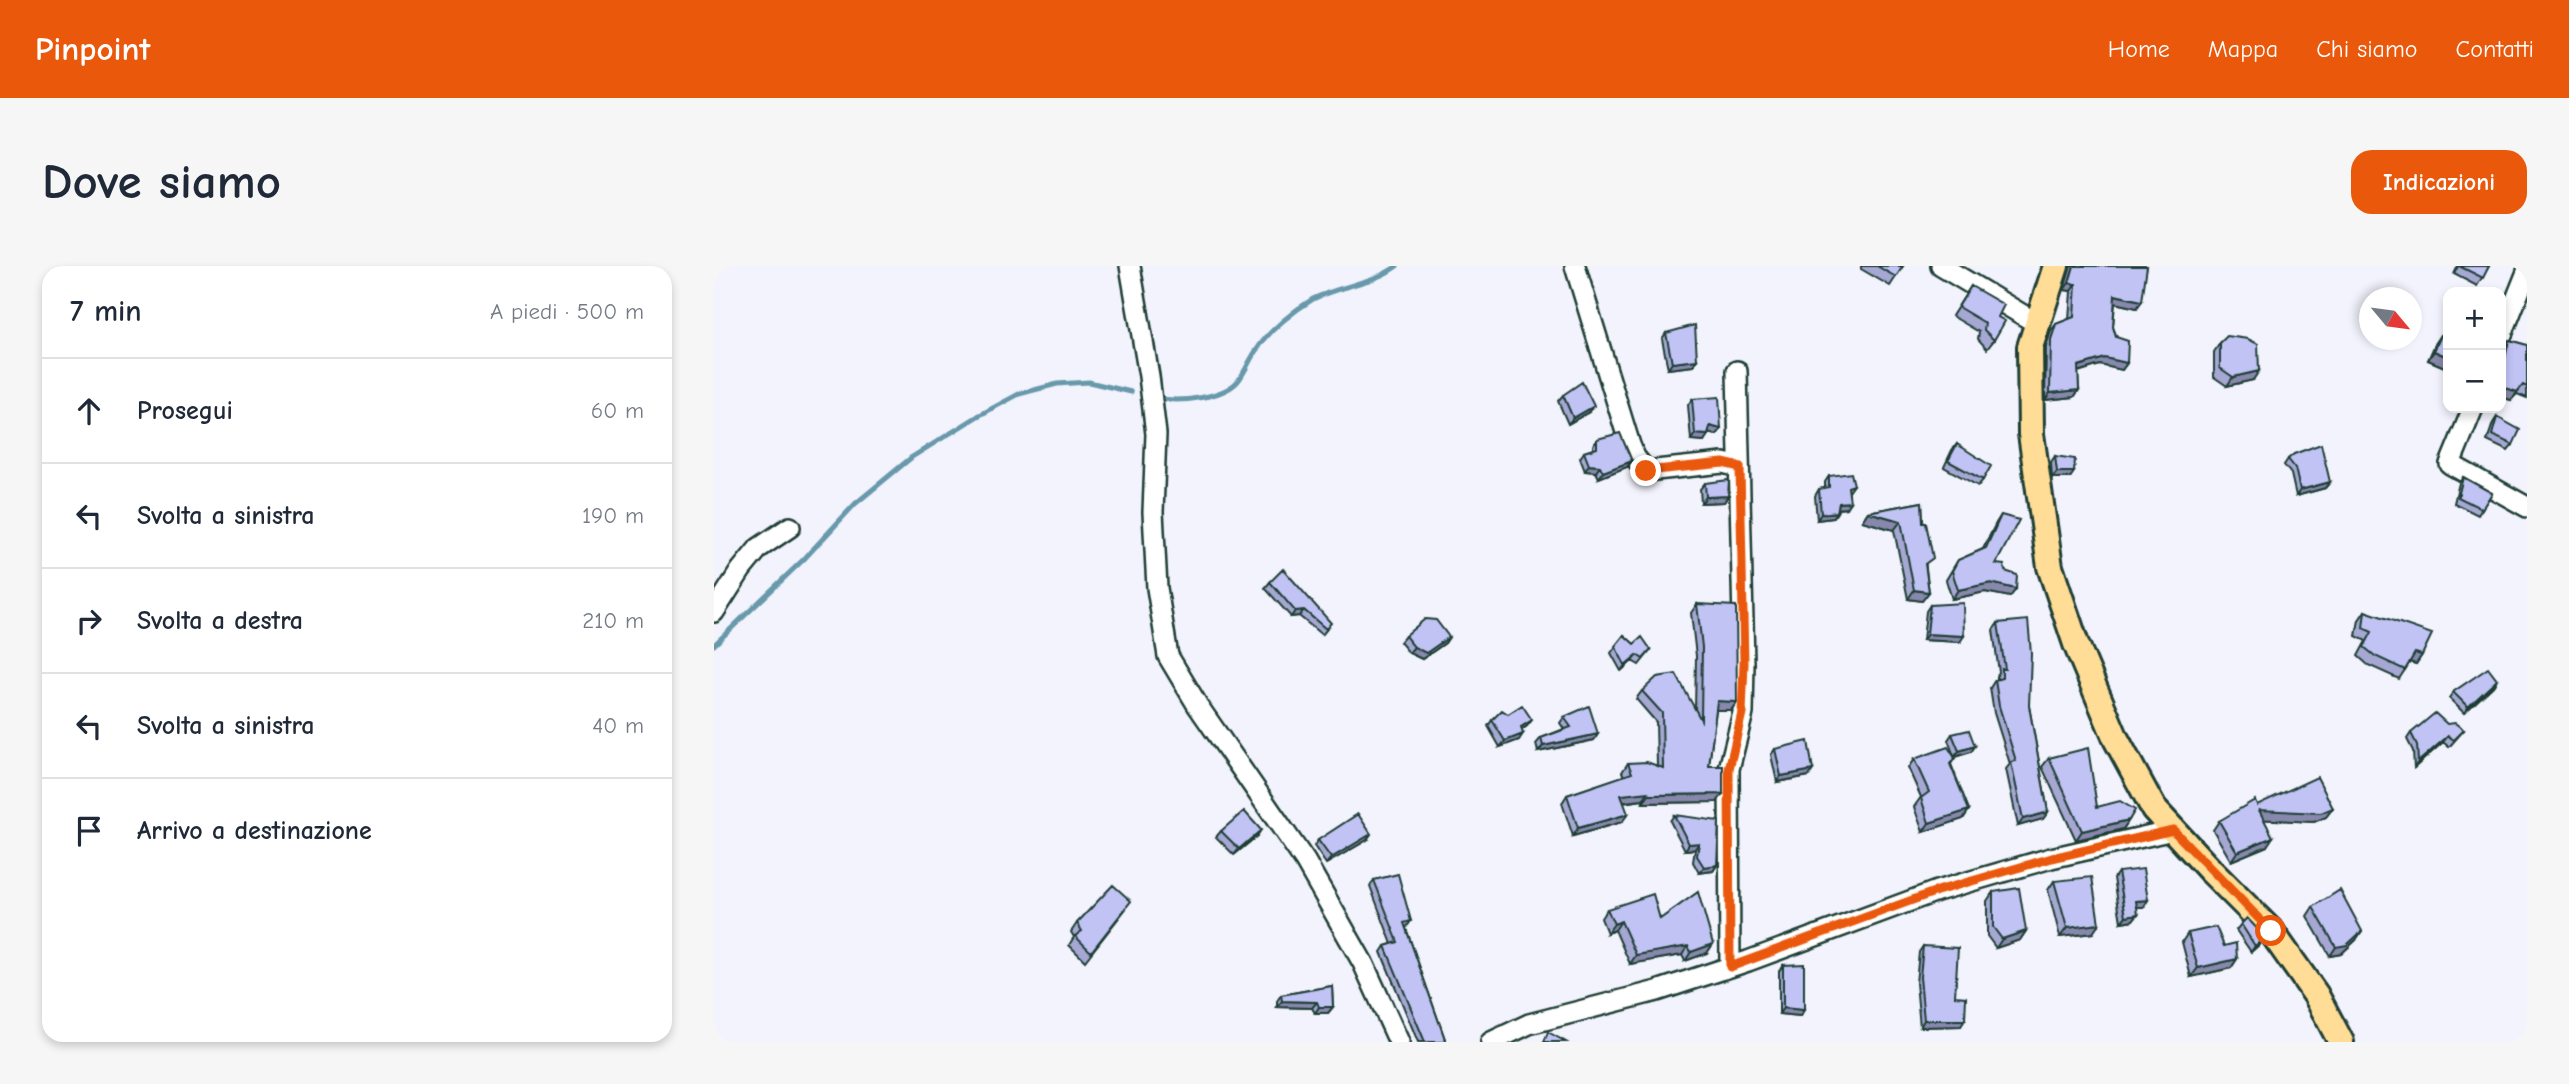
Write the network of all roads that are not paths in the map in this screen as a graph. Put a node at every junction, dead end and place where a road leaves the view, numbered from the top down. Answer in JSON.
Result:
{"nodes":[{"id":1,"x":1130,"y":266,"type":"edge"},
{"id":2,"x":1576,"y":266,"type":"edge"},
{"id":3,"x":1941,"y":266,"type":"edge"},
{"id":4,"x":2056,"y":266,"type":"edge"},
{"id":5,"x":2527,"y":272,"type":"edge"},
{"id":6,"x":2038,"y":324,"type":"junction"},
{"id":7,"x":2506,"y":324,"type":"edge"},
{"id":8,"x":1737,"y":371,"type":"dead end"},
{"id":9,"x":2471,"y":413,"type":"edge"},
{"id":10,"x":1740,"y":467,"type":"junction"},
{"id":11,"x":2527,"y":507,"type":"edge"},
{"id":12,"x":790,"y":527,"type":"dead end"},
{"id":13,"x":714,"y":612,"type":"edge"},
{"id":14,"x":2173,"y":830,"type":"junction"},
{"id":15,"x":1730,"y":967,"type":"junction"},
{"id":16,"x":1399,"y":1042,"type":"edge"},
{"id":17,"x":1491,"y":1042,"type":"edge"},
{"id":18,"x":2341,"y":1042,"type":"edge"}],
"edges":[{"from":1,"to":16,"type":"street"},
{"from":2,"to":10,"type":"street"},
{"from":3,"to":6,"type":"street"},
{"from":4,"to":6,"type":"main road"},
{"from":5,"to":7,"type":"street"},
{"from":6,"to":14,"type":"main road"},
{"from":8,"to":10,"type":"street"},
{"from":9,"to":11,"type":"street"},
{"from":10,"to":15,"type":"street"},
{"from":12,"to":13,"type":"street"},
{"from":14,"to":15,"type":"street"},
{"from":14,"to":18,"type":"main road"},
{"from":15,"to":17,"type":"street"}]}
